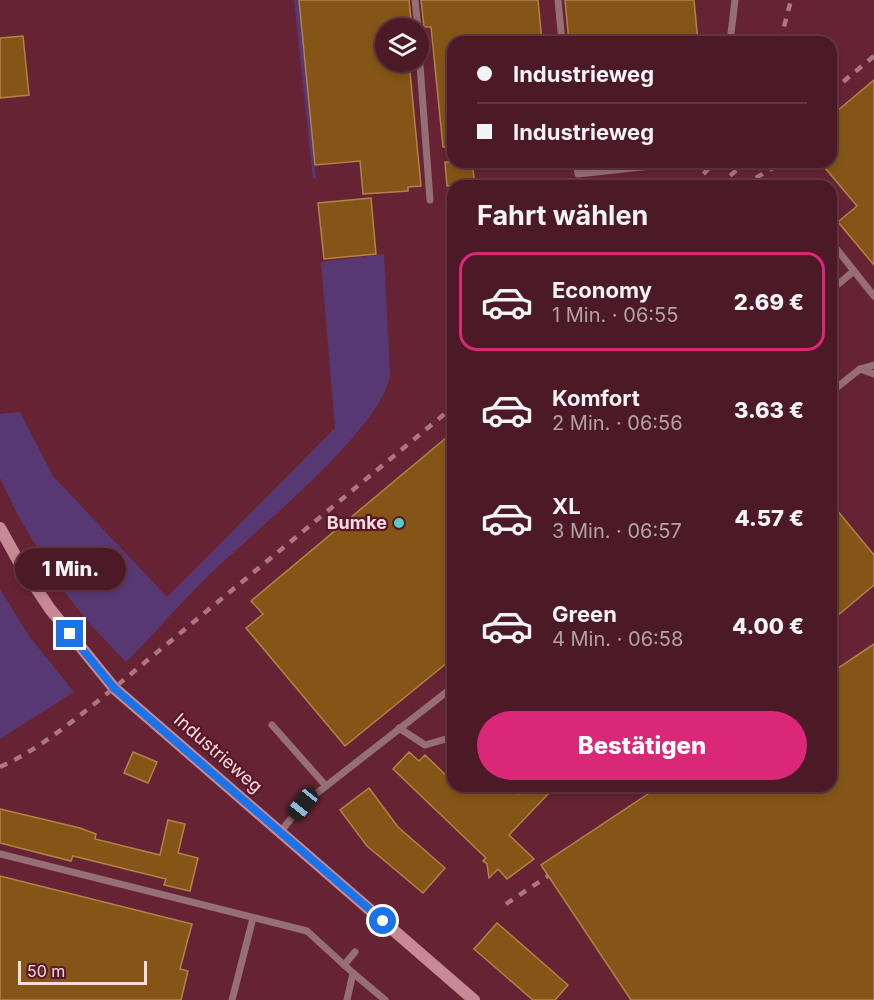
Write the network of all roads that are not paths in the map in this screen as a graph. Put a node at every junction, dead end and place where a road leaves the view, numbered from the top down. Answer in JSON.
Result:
{"nodes":[{"id":1,"x":415,"y":0,"type":"edge"},
{"id":2,"x":558,"y":0,"type":"edge"},
{"id":3,"x":735,"y":0,"type":"edge"},
{"id":4,"x":417,"y":18,"type":"edge"},
{"id":5,"x":561,"y":36,"type":"edge"},
{"id":6,"x":731,"y":36,"type":"edge"},
{"id":7,"x":421,"y":72,"type":"edge"},
{"id":8,"x":577,"y":168,"type":"edge"},
{"id":9,"x":633,"y":168,"type":"edge"},
{"id":10,"x":430,"y":200,"type":"dead end"},
{"id":11,"x":837,"y":250,"type":"edge"},
{"id":12,"x":854,"y":271,"type":"junction"},
{"id":13,"x":837,"y":286,"type":"edge"},
{"id":14,"x":874,"y":296,"type":"edge"},
{"id":15,"x":874,"y":365,"type":"edge"},
{"id":16,"x":860,"y":369,"type":"junction"},
{"id":17,"x":874,"y":374,"type":"edge"},
{"id":18,"x":837,"y":387,"type":"edge"},
{"id":19,"x":0,"y":528,"type":"edge"},
{"id":20,"x":447,"y":692,"type":"edge"},
{"id":21,"x":272,"y":725,"type":"dead end"},
{"id":22,"x":399,"y":729,"type":"junction"},
{"id":23,"x":447,"y":739,"type":"edge"},
{"id":24,"x":326,"y":786,"type":"junction"},
{"id":25,"x":281,"y":831,"type":"junction"},
{"id":26,"x":0,"y":854,"type":"edge"},
{"id":27,"x":253,"y":918,"type":"junction"},
{"id":28,"x":355,"y":952,"type":"dead end"},
{"id":29,"x":344,"y":965,"type":"junction"},
{"id":30,"x":353,"y":973,"type":"junction"},
{"id":31,"x":232,"y":1000,"type":"edge"},
{"id":32,"x":347,"y":1000,"type":"edge"},
{"id":33,"x":385,"y":1000,"type":"edge"},
{"id":34,"x":474,"y":1000,"type":"edge"}],
"edges":[{"from":1,"to":4,"type":"lane"},
{"from":2,"to":5,"type":"lane"},
{"from":3,"to":6,"type":"lane"},
{"from":7,"to":10,"type":"lane"},
{"from":8,"to":9,"type":"lane"},
{"from":11,"to":12,"type":"lane"},
{"from":12,"to":13,"type":"lane"},
{"from":12,"to":14,"type":"lane"},
{"from":15,"to":16,"type":"lane"},
{"from":16,"to":17,"type":"lane"},
{"from":16,"to":18,"type":"lane"},
{"from":19,"to":25,"type":"street","name":"Industrieweg"},
{"from":20,"to":22,"type":"lane"},
{"from":21,"to":24,"type":"lane"},
{"from":22,"to":23,"type":"lane"},
{"from":22,"to":24,"type":"lane"},
{"from":24,"to":25,"type":"lane"},
{"from":25,"to":34,"type":"street","name":"Industrieweg"},
{"from":26,"to":27,"type":"lane"},
{"from":27,"to":29,"type":"lane"},
{"from":27,"to":31,"type":"lane"},
{"from":28,"to":29,"type":"lane"},
{"from":29,"to":30,"type":"lane"},
{"from":30,"to":32,"type":"lane"},
{"from":30,"to":33,"type":"lane"}]}
